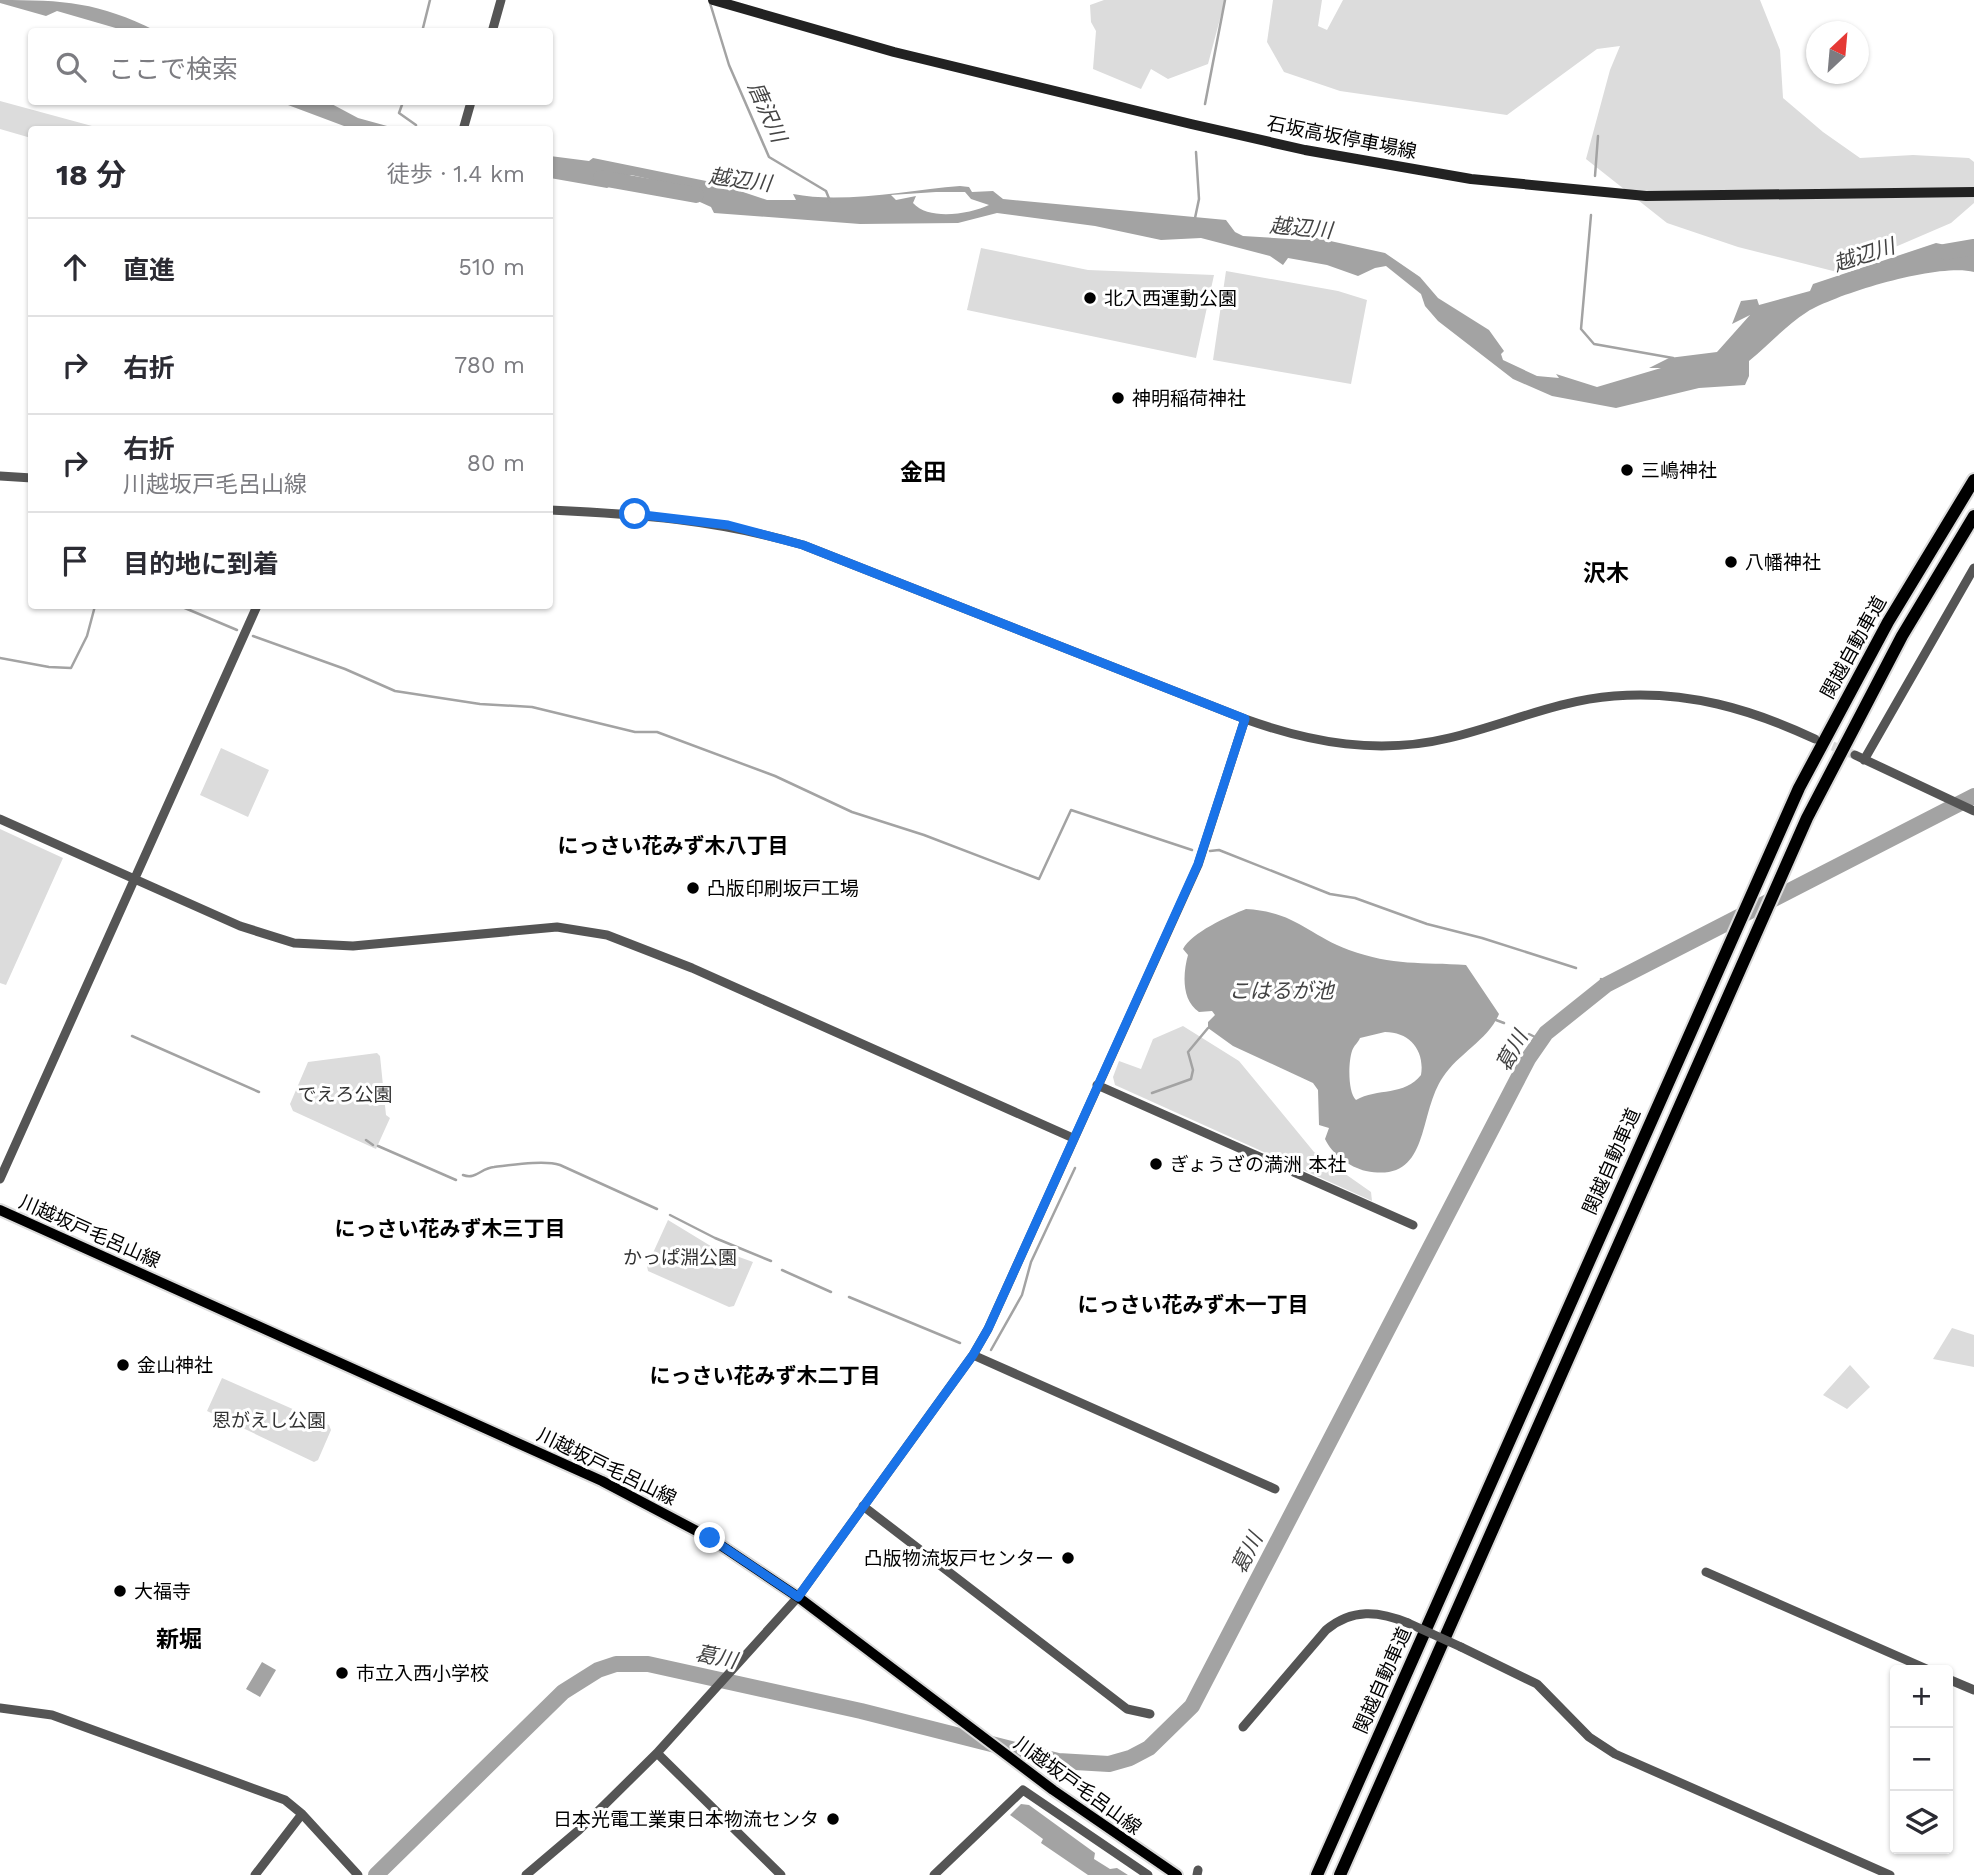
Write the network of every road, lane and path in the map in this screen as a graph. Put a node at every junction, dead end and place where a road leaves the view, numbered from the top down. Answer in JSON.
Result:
{"nodes":[{"id":1,"x":501,"y":0,"type":"edge"},
{"id":2,"x":716,"y":1,"type":"edge"},
{"id":3,"x":493,"y":28,"type":"edge"},
{"id":4,"x":470,"y":105,"type":"edge"},
{"id":5,"x":464,"y":126,"type":"edge"},
{"id":6,"x":1974,"y":192,"type":"edge"},
{"id":7,"x":0,"y":476,"type":"edge"},
{"id":8,"x":28,"y":478,"type":"edge"},
{"id":9,"x":1974,"y":480,"type":"edge"},
{"id":10,"x":553,"y":510,"type":"edge"},
{"id":11,"x":1974,"y":516,"type":"edge"},
{"id":12,"x":1974,"y":568,"type":"edge"},
{"id":13,"x":256,"y":609,"type":"edge"},
{"id":14,"x":1245,"y":719,"type":"junction"},
{"id":15,"x":1815,"y":739,"type":"tunnel mouth"},
{"id":16,"x":1974,"y":811,"type":"edge"},
{"id":17,"x":0,"y":819,"type":"edge"},
{"id":18,"x":135,"y":880,"type":"junction"},
{"id":19,"x":1097,"y":1084,"type":"junction"},
{"id":20,"x":1073,"y":1138,"type":"junction"},
{"id":21,"x":0,"y":1179,"type":"edge"},
{"id":22,"x":0,"y":1210,"type":"edge"},
{"id":23,"x":1413,"y":1225,"type":"dead end"},
{"id":24,"x":973,"y":1355,"type":"junction"},
{"id":25,"x":1275,"y":1489,"type":"dead end"},
{"id":26,"x":863,"y":1506,"type":"junction"},
{"id":27,"x":1706,"y":1572,"type":"dead end"},
{"id":28,"x":798,"y":1597,"type":"junction"},
{"id":29,"x":1918,"y":1665,"type":"edge"},
{"id":30,"x":1953,"y":1681,"type":"edge"},
{"id":31,"x":1974,"y":1690,"type":"edge"},
{"id":32,"x":0,"y":1708,"type":"edge"},
{"id":33,"x":1150,"y":1714,"type":"dead end"},
{"id":34,"x":1243,"y":1727,"type":"dead end"},
{"id":35,"x":657,"y":1753,"type":"junction"},
{"id":36,"x":1386,"y":1770,"type":"junction"},
{"id":37,"x":303,"y":1814,"type":"junction"},
{"id":38,"x":255,"y":1875,"type":"edge"},
{"id":39,"x":358,"y":1875,"type":"edge"},
{"id":40,"x":526,"y":1875,"type":"edge"},
{"id":41,"x":781,"y":1875,"type":"edge"},
{"id":42,"x":934,"y":1875,"type":"edge"},
{"id":43,"x":1148,"y":1875,"type":"edge"},
{"id":44,"x":1177,"y":1875,"type":"edge"},
{"id":45,"x":1317,"y":1875,"type":"edge"},
{"id":46,"x":1340,"y":1875,"type":"edge"},
{"id":47,"x":1350,"y":1875,"type":"edge"},
{"id":48,"x":1890,"y":1875,"type":"edge"}],
"edges":[{"from":1,"to":3,"type":"street"},
{"from":2,"to":6,"type":"main road","name":"石坂高坂停車場線"},
{"from":4,"to":5,"type":"street"},
{"from":7,"to":8,"type":"street"},
{"from":9,"to":45,"type":"highway","name":"関越自動車道"},
{"from":10,"to":14,"type":"street"},
{"from":11,"to":36,"type":"highway","name":"関越自動車道"},
{"from":12,"to":16,"type":"street"},
{"from":13,"to":18,"type":"street"},
{"from":14,"to":15,"type":"street"},
{"from":14,"to":19,"type":"street"},
{"from":17,"to":18,"type":"street"},
{"from":18,"to":20,"type":"street"},
{"from":18,"to":21,"type":"street"},
{"from":19,"to":20,"type":"street"},
{"from":19,"to":23,"type":"street"},
{"from":20,"to":24,"type":"street"},
{"from":22,"to":28,"type":"main road","name":"川越坂戸毛呂山線"},
{"from":24,"to":25,"type":"street"},
{"from":24,"to":26,"type":"street"},
{"from":26,"to":28,"type":"street"},
{"from":26,"to":33,"type":"street"},
{"from":27,"to":29,"type":"street"},
{"from":28,"to":35,"type":"street"},
{"from":28,"to":44,"type":"main road","name":"川越坂戸毛呂山線"},
{"from":30,"to":31,"type":"street"},
{"from":32,"to":37,"type":"street"},
{"from":34,"to":48,"type":"street","bridge":true},
{"from":35,"to":40,"type":"street"},
{"from":35,"to":41,"type":"street"},
{"from":36,"to":46,"type":"highway","name":"関越自動車道"},
{"from":36,"to":47,"type":"highway"},
{"from":37,"to":38,"type":"street"},
{"from":37,"to":39,"type":"street"},
{"from":42,"to":43,"type":"street"}]}
